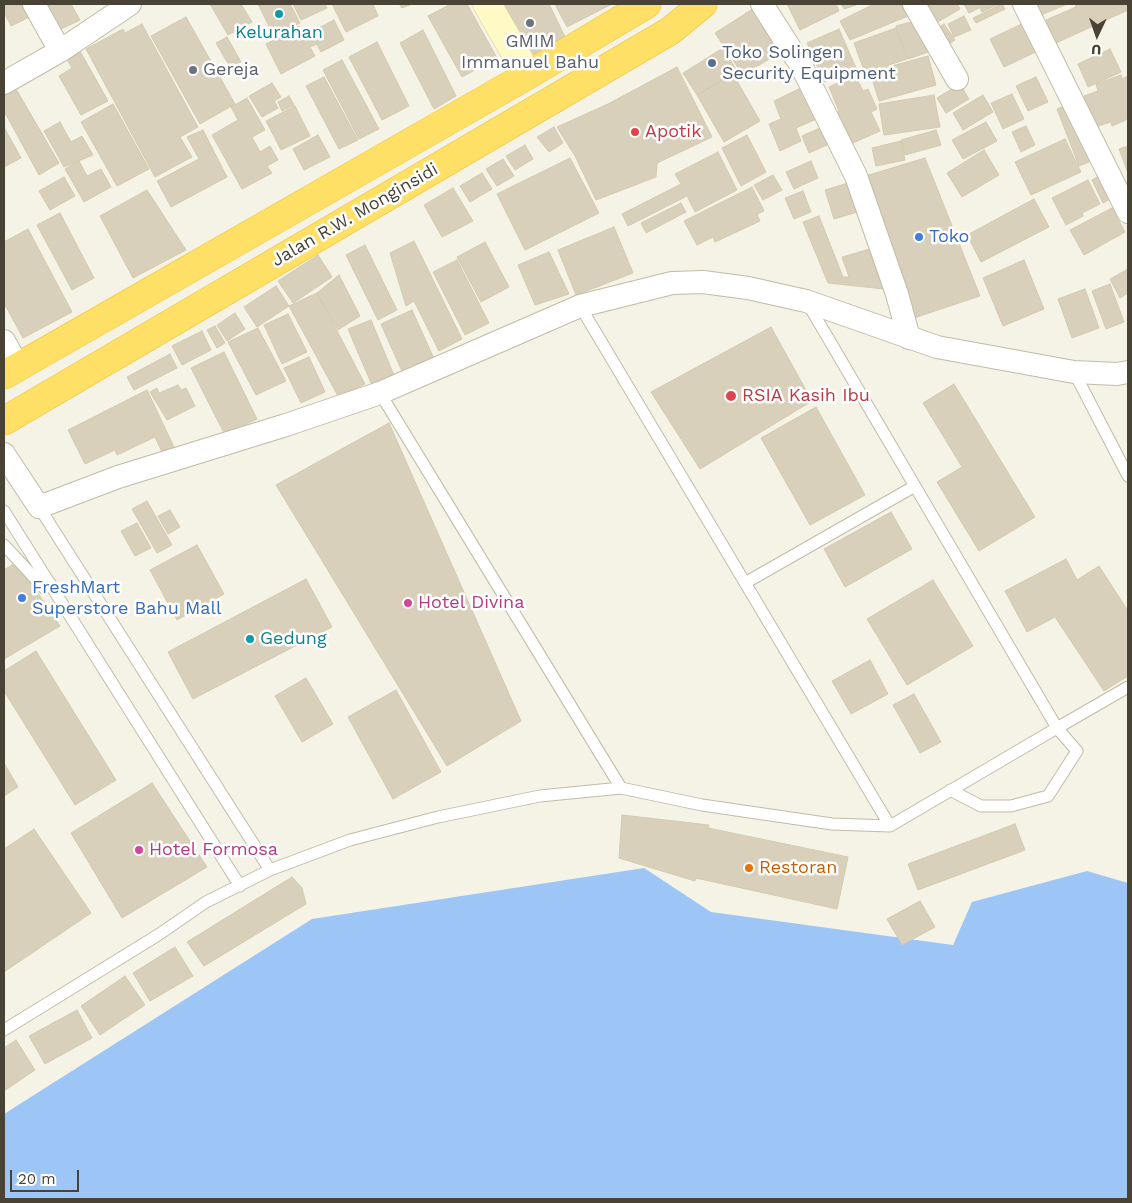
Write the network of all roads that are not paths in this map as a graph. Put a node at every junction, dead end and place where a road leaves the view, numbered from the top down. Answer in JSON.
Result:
{"nodes":[{"id":1,"x":34,"y":4,"type":"edge"},
{"id":2,"x":130,"y":4,"type":"edge"},
{"id":3,"x":487,"y":4,"type":"edge"},
{"id":4,"x":647,"y":4,"type":"edge"},
{"id":5,"x":703,"y":4,"type":"edge"},
{"id":6,"x":762,"y":4,"type":"edge"},
{"id":7,"x":914,"y":4,"type":"edge"},
{"id":8,"x":1024,"y":4,"type":"edge"},
{"id":9,"x":60,"y":51,"type":"junction"},
{"id":10,"x":528,"y":76,"type":"junction"},
{"id":11,"x":957,"y":79,"type":"dead end"},
{"id":12,"x":4,"y":83,"type":"edge"},
{"id":13,"x":1128,"y":212,"type":"edge"},
{"id":14,"x":806,"y":302,"type":"junction"},
{"id":15,"x":580,"y":306,"type":"junction"},
{"id":16,"x":909,"y":338,"type":"junction"},
{"id":17,"x":4,"y":341,"type":"edge"},
{"id":18,"x":11,"y":371,"type":"edge"},
{"id":19,"x":1074,"y":372,"type":"junction"},
{"id":20,"x":1128,"y":372,"type":"edge"},
{"id":21,"x":380,"y":393,"type":"junction"},
{"id":22,"x":4,"y":422,"type":"edge"},
{"id":23,"x":4,"y":454,"type":"edge"},
{"id":24,"x":1128,"y":476,"type":"edge"},
{"id":25,"x":915,"y":486,"type":"junction"},
{"id":26,"x":39,"y":507,"type":"junction"},
{"id":27,"x":4,"y":512,"type":"edge"},
{"id":28,"x":4,"y":545,"type":"edge"},
{"id":29,"x":50,"y":583,"type":"junction"},
{"id":30,"x":745,"y":583,"type":"junction"},
{"id":31,"x":1128,"y":687,"type":"edge"},
{"id":32,"x":1057,"y":728,"type":"junction"},
{"id":33,"x":621,"y":788,"type":"junction"},
{"id":34,"x":950,"y":790,"type":"junction"},
{"id":35,"x":890,"y":826,"type":"junction"},
{"id":36,"x":270,"y":870,"type":"junction"},
{"id":37,"x":240,"y":886,"type":"junction"},
{"id":38,"x":4,"y":1030,"type":"edge"}],
"edges":[{"from":1,"to":9,"type":"street"},
{"from":2,"to":9,"type":"street"},
{"from":3,"to":10,"type":"main road"},
{"from":4,"to":10,"type":"highway","name":"Jalan R.W. Monginsidi"},
{"from":5,"to":22,"type":"highway","name":"Jalan R.W. Monginsidi"},
{"from":6,"to":16,"type":"street"},
{"from":7,"to":11,"type":"street"},
{"from":8,"to":13,"type":"street"},
{"from":9,"to":12,"type":"street"},
{"from":10,"to":18,"type":"highway","name":"Jalan R.W. Monginsidi"},
{"from":14,"to":15,"type":"street"},
{"from":14,"to":16,"type":"street"},
{"from":14,"to":25,"type":"lane"},
{"from":15,"to":21,"type":"street"},
{"from":15,"to":30,"type":"lane"},
{"from":16,"to":19,"type":"street"},
{"from":17,"to":18,"type":"street"},
{"from":19,"to":20,"type":"street"},
{"from":19,"to":24,"type":"lane"},
{"from":21,"to":26,"type":"street"},
{"from":21,"to":33,"type":"lane"},
{"from":23,"to":26,"type":"street"},
{"from":25,"to":30,"type":"lane"},
{"from":25,"to":32,"type":"lane"},
{"from":26,"to":36,"type":"lane"},
{"from":27,"to":29,"type":"lane"},
{"from":28,"to":29,"type":"lane"},
{"from":29,"to":37,"type":"lane"},
{"from":30,"to":35,"type":"lane"},
{"from":31,"to":32,"type":"lane"},
{"from":32,"to":34,"type":"lane"},
{"from":32,"to":34,"type":"lane"},
{"from":33,"to":35,"type":"lane"},
{"from":33,"to":36,"type":"lane"},
{"from":34,"to":35,"type":"lane"},
{"from":36,"to":37,"type":"lane"},
{"from":37,"to":38,"type":"lane"}]}
